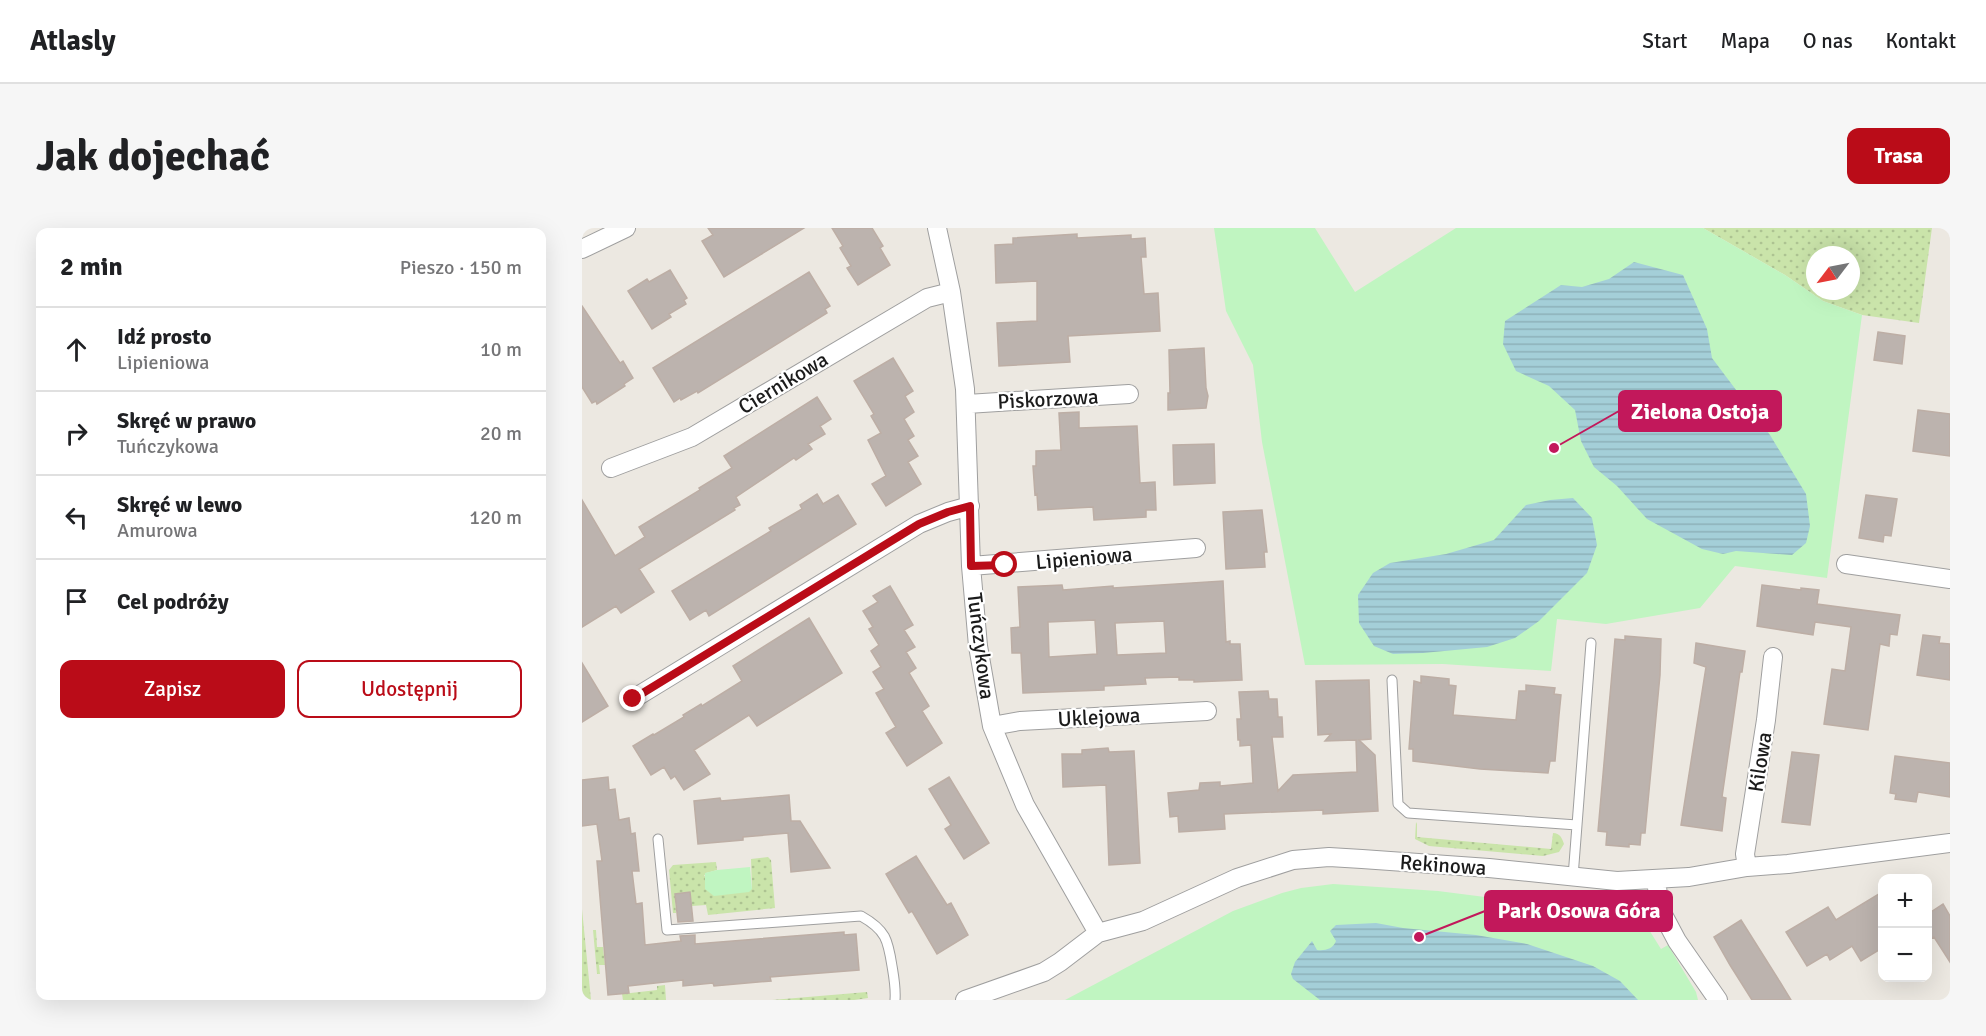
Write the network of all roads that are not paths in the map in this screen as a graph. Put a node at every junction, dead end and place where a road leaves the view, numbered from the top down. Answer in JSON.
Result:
{"nodes":[{"id":1,"x":626,"y":228,"type":"edge"},
{"id":2,"x":937,"y":228,"type":"edge"},
{"id":3,"x":582,"y":249,"type":"edge"},
{"id":4,"x":951,"y":292,"type":"junction"},
{"id":5,"x":1129,"y":394,"type":"dead end"},
{"id":6,"x":967,"y":404,"type":"junction"},
{"id":7,"x":611,"y":468,"type":"dead end"},
{"id":8,"x":970,"y":506,"type":"junction"},
{"id":9,"x":1196,"y":548,"type":"dead end"},
{"id":10,"x":1846,"y":564,"type":"dead end"},
{"id":11,"x":971,"y":566,"type":"junction"},
{"id":12,"x":1950,"y":579,"type":"edge"},
{"id":13,"x":1591,"y":643,"type":"dead end"},
{"id":14,"x":1773,"y":657,"type":"dead end"},
{"id":15,"x":1392,"y":680,"type":"dead end"},
{"id":16,"x":633,"y":699,"type":"dead end"},
{"id":17,"x":1207,"y":711,"type":"dead end"},
{"id":18,"x":992,"y":726,"type":"junction"},
{"id":19,"x":1576,"y":825,"type":"junction"},
{"id":20,"x":658,"y":839,"type":"dead end"},
{"id":21,"x":1950,"y":843,"type":"edge"},
{"id":22,"x":1747,"y":867,"type":"junction"},
{"id":23,"x":1573,"y":877,"type":"junction"},
{"id":24,"x":1656,"y":880,"type":"junction"},
{"id":25,"x":1098,"y":933,"type":"junction"},
{"id":26,"x":895,"y":1000,"type":"edge"},
{"id":27,"x":965,"y":1000,"type":"edge"},
{"id":28,"x":1718,"y":1000,"type":"edge"}],
"edges":[{"from":1,"to":3,"type":"street"},
{"from":2,"to":4,"type":"street","name":"Tuńczykowa"},
{"from":4,"to":6,"type":"street","name":"Tuńczykowa"},
{"from":4,"to":7,"type":"street","name":"Ciernikowa"},
{"from":5,"to":6,"type":"street","name":"Piskorzowa"},
{"from":6,"to":8,"type":"street","name":"Tuńczykowa"},
{"from":8,"to":11,"type":"street","name":"Tuńczykowa"},
{"from":8,"to":16,"type":"street"},
{"from":9,"to":11,"type":"street","name":"Lipieniowa"},
{"from":10,"to":12,"type":"street"},
{"from":11,"to":18,"type":"street","name":"Tuńczykowa"},
{"from":13,"to":19,"type":"lane"},
{"from":14,"to":22,"type":"street","name":"Kilowa"},
{"from":15,"to":19,"type":"lane"},
{"from":17,"to":18,"type":"street","name":"Uklejowa"},
{"from":18,"to":25,"type":"street","name":"Tuńczykowa"},
{"from":19,"to":23,"type":"lane"},
{"from":20,"to":26,"type":"lane"},
{"from":21,"to":22,"type":"street","name":"Rekinowa"},
{"from":22,"to":24,"type":"street","name":"Rekinowa"},
{"from":23,"to":24,"type":"street","name":"Rekinowa"},
{"from":23,"to":25,"type":"street","name":"Rekinowa"},
{"from":24,"to":28,"type":"street"},
{"from":25,"to":27,"type":"street","name":"Rekinowa"}]}
